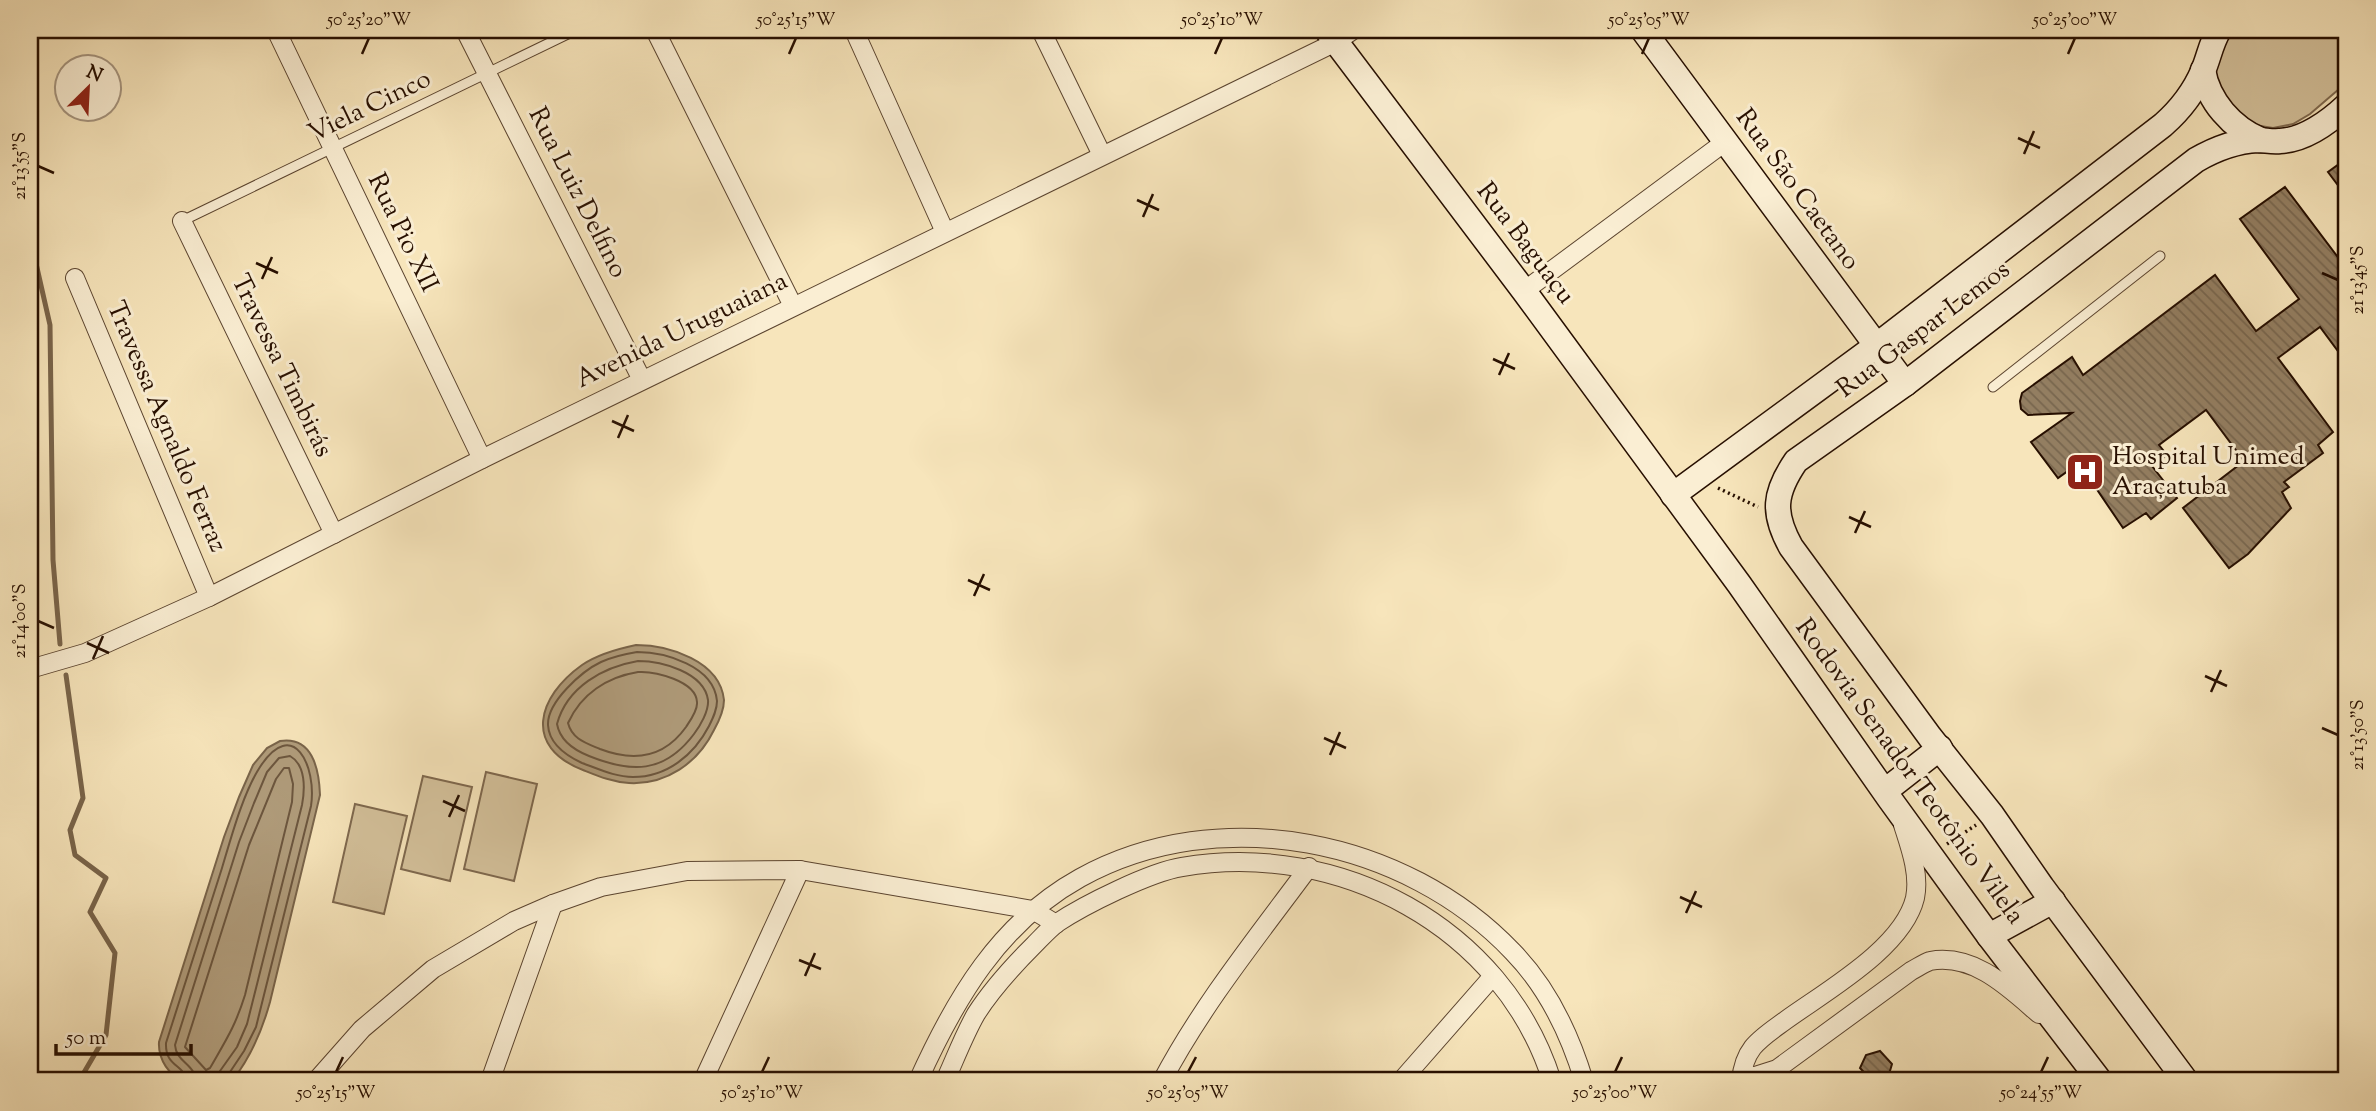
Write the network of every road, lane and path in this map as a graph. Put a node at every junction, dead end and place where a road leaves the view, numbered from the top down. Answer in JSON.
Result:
{"nodes":[{"id":1,"x":276,"y":30,"type":"edge"},
{"id":2,"x":465,"y":30,"type":"edge"},
{"id":3,"x":576,"y":30,"type":"edge"},
{"id":4,"x":655,"y":30,"type":"edge"},
{"id":5,"x":853,"y":30,"type":"edge"},
{"id":6,"x":1041,"y":30,"type":"edge"},
{"id":7,"x":1643,"y":30,"type":"edge"},
{"id":8,"x":2219,"y":30,"type":"edge"},
{"id":9,"x":1339,"y":34,"type":"edge"},
{"id":10,"x":2203,"y":70,"type":"junction"},
{"id":11,"x":486,"y":74,"type":"junction"},
{"id":12,"x":2346,"y":106,"type":"edge"},
{"id":13,"x":2261,"y":140,"type":"junction"},
{"id":14,"x":1726,"y":142,"type":"junction"},
{"id":15,"x":332,"y":148,"type":"junction"},
{"id":16,"x":1102,"y":155,"type":"junction"},
{"id":17,"x":182,"y":220,"type":"joint"},
{"id":18,"x":944,"y":232,"type":"junction"},
{"id":19,"x":2160,"y":256,"type":"dead end"},
{"id":20,"x":75,"y":278,"type":"dead end"},
{"id":21,"x":1524,"y":291,"type":"junction"},
{"id":22,"x":793,"y":306,"type":"junction"},
{"id":23,"x":1876,"y":346,"type":"junction"},
{"id":24,"x":642,"y":380,"type":"junction"},
{"id":25,"x":1905,"y":384,"type":"junction"},
{"id":26,"x":1993,"y":387,"type":"dead end"},
{"id":27,"x":482,"y":459,"type":"junction"},
{"id":28,"x":1697,"y":478,"type":"junction"},
{"id":29,"x":1673,"y":495,"type":"junction"},
{"id":30,"x":1778,"y":516,"type":"junction"},
{"id":31,"x":334,"y":534,"type":"junction"},
{"id":32,"x":209,"y":597,"type":"junction"},
{"id":33,"x":30,"y":669,"type":"edge"},
{"id":34,"x":1940,"y":748,"type":"junction"},
{"id":35,"x":1891,"y":801,"type":"junction"},
{"id":36,"x":1992,"y":815,"type":"junction"},
{"id":37,"x":1930,"y":855,"type":"junction"},
{"id":38,"x":1380,"y":864,"type":"junction"},
{"id":39,"x":1309,"y":867,"type":"junction"},
{"id":40,"x":800,"y":870,"type":"junction"},
{"id":41,"x":1370,"y":887,"type":"junction"},
{"id":42,"x":2053,"y":901,"type":"junction"},
{"id":43,"x":553,"y":904,"type":"junction"},
{"id":44,"x":1033,"y":910,"type":"junction"},
{"id":45,"x":1056,"y":924,"type":"junction"},
{"id":46,"x":1989,"y":936,"type":"junction"},
{"id":47,"x":1493,"y":976,"type":"junction"},
{"id":48,"x":1545,"y":993,"type":"junction"},
{"id":49,"x":1518,"y":1012,"type":"junction"},
{"id":50,"x":2068,"y":1040,"type":"junction"},
{"id":51,"x":1741,"y":1078,"type":"edge"},
{"id":52,"x":316,"y":1081,"type":"edge"},
{"id":53,"x":489,"y":1081,"type":"edge"},
{"id":54,"x":703,"y":1081,"type":"edge"},
{"id":55,"x":918,"y":1081,"type":"edge"},
{"id":56,"x":945,"y":1081,"type":"edge"},
{"id":57,"x":1162,"y":1081,"type":"edge"},
{"id":58,"x":1401,"y":1081,"type":"edge"},
{"id":59,"x":1552,"y":1081,"type":"edge"},
{"id":60,"x":1584,"y":1081,"type":"edge"},
{"id":61,"x":2100,"y":1081,"type":"edge"},
{"id":62,"x":2186,"y":1081,"type":"edge"}],
"edges":[{"from":1,"to":15,"type":"street","name":"Rua Pio XII"},
{"from":2,"to":11,"type":"street","name":"Rua Luiz Delfino"},
{"from":3,"to":11,"type":"lane","name":"Viela Cinco"},
{"from":4,"to":22,"type":"street"},
{"from":5,"to":18,"type":"street"},
{"from":6,"to":16,"type":"street"},
{"from":7,"to":14,"type":"main road","name":"Rua São Caetano"},
{"from":8,"to":10,"type":"main road","name":"Rua Gaspar Lemos"},
{"from":9,"to":16,"type":"street","name":"Avenida Uruguaiana"},
{"from":9,"to":21,"type":"main road","name":"Rua Baguaçu"},
{"from":10,"to":13,"type":"main road"},
{"from":10,"to":23,"type":"main road","name":"Rua Gaspar Lemos"},
{"from":11,"to":15,"type":"lane","name":"Viela Cinco"},
{"from":11,"to":24,"type":"street","name":"Rua Luiz Delfino"},
{"from":12,"to":13,"type":"main road","name":"Rua Gaspar Lemos"},
{"from":13,"to":25,"type":"main road","name":"Rua Gaspar Lemos"},
{"from":14,"to":21,"type":"street"},
{"from":14,"to":23,"type":"main road","name":"Rua São Caetano"},
{"from":15,"to":17,"type":"lane","name":"Viela Cinco"},
{"from":15,"to":27,"type":"street","name":"Rua Pio XII"},
{"from":16,"to":18,"type":"street","name":"Avenida Uruguaiana"},
{"from":17,"to":31,"type":"street","name":"Travessa Timbirás"},
{"from":18,"to":22,"type":"street","name":"Avenida Uruguaiana"},
{"from":19,"to":26,"type":"lane"},
{"from":20,"to":32,"type":"street","name":"Travessa Agnaldo Ferraz"},
{"from":21,"to":29,"type":"main road","name":"Rua Baguaçu"},
{"from":22,"to":24,"type":"street","name":"Avenida Uruguaiana"},
{"from":23,"to":25,"type":"main road","name":"Rua São Caetano"},
{"from":23,"to":28,"type":"main road","name":"Rua Gaspar Lemos"},
{"from":24,"to":27,"type":"street","name":"Avenida Uruguaiana"},
{"from":25,"to":30,"type":"main road","name":"Rua Gaspar Lemos"},
{"from":27,"to":31,"type":"street","name":"Avenida Uruguaiana"},
{"from":28,"to":29,"type":"main road","name":"Rua Gaspar Lemos"},
{"from":28,"to":30,"type":"path"},
{"from":29,"to":35,"type":"main road","name":"Rodovia Senador Teotônio Vilela"},
{"from":30,"to":34,"type":"main road","name":"Rodovia Senador Teotônio Vilela"},
{"from":31,"to":32,"type":"street","name":"Avenida Uruguaiana"},
{"from":32,"to":33,"type":"street","name":"Avenida Uruguaiana"},
{"from":34,"to":35,"type":"main road"},
{"from":34,"to":36,"type":"main road","name":"Rodovia Senador Teotônio Vilela"},
{"from":35,"to":37,"type":"main road","name":"Rodovia Senador Teotônio Vilela"},
{"from":35,"to":51,"type":"street"},
{"from":36,"to":37,"type":"path"},
{"from":36,"to":42,"type":"main road","name":"Rodovia Senador Teotônio Vilela"},
{"from":37,"to":46,"type":"main road","name":"Rodovia Senador Teotônio Vilela"},
{"from":38,"to":41,"type":"street"},
{"from":38,"to":44,"type":"street"},
{"from":38,"to":48,"type":"street"},
{"from":39,"to":41,"type":"street"},
{"from":39,"to":45,"type":"street"},
{"from":39,"to":57,"type":"street"},
{"from":40,"to":43,"type":"street"},
{"from":40,"to":44,"type":"street"},
{"from":40,"to":54,"type":"street"},
{"from":41,"to":47,"type":"street"},
{"from":42,"to":46,"type":"main road"},
{"from":42,"to":62,"type":"main road","name":"Rodovia Senador Teotônio Vilela"},
{"from":43,"to":52,"type":"street"},
{"from":43,"to":53,"type":"street"},
{"from":44,"to":45,"type":"street"},
{"from":44,"to":55,"type":"street"},
{"from":45,"to":56,"type":"street"},
{"from":46,"to":50,"type":"main road","name":"Rodovia Senador Teotônio Vilela"},
{"from":47,"to":49,"type":"street"},
{"from":47,"to":58,"type":"street"},
{"from":48,"to":49,"type":"street"},
{"from":48,"to":60,"type":"street"},
{"from":49,"to":59,"type":"street"},
{"from":50,"to":51,"type":"street"},
{"from":50,"to":61,"type":"main road","name":"Rodovia Senador Teotônio Vilela"}]}
